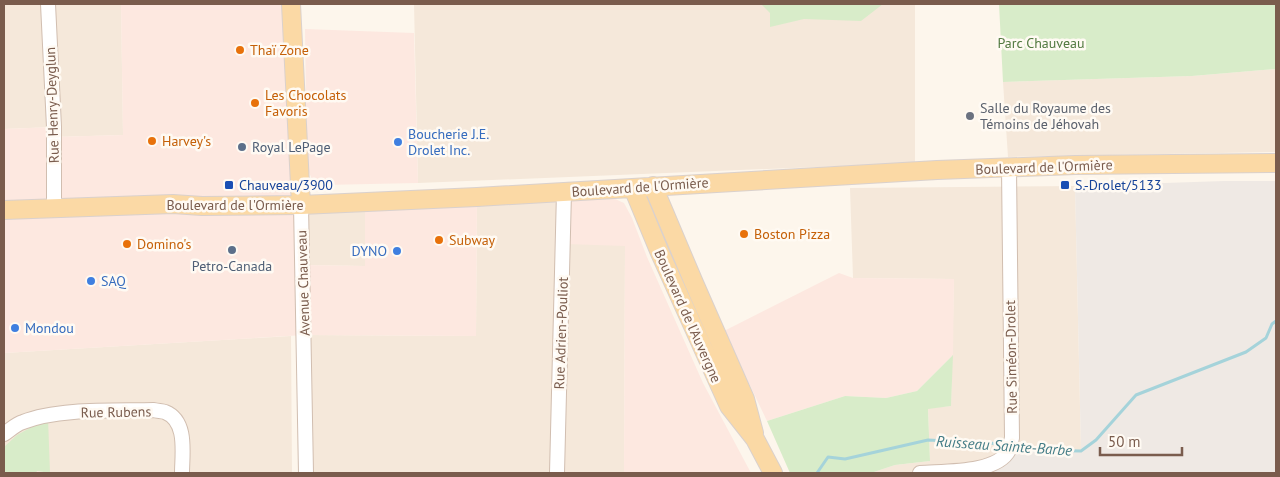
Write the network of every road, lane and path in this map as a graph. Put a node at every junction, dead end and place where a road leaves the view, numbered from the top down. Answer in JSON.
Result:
{"nodes":[{"id":1,"x":48,"y":4,"type":"edge"},
{"id":2,"x":291,"y":4,"type":"edge"},
{"id":3,"x":1276,"y":163,"type":"edge"},
{"id":4,"x":1009,"y":168,"type":"junction"},
{"id":5,"x":653,"y":186,"type":"junction"},
{"id":6,"x":633,"y":188,"type":"junction"},
{"id":7,"x":564,"y":192,"type":"junction"},
{"id":8,"x":301,"y":205,"type":"junction"},
{"id":9,"x":54,"y":207,"type":"junction"},
{"id":10,"x":4,"y":210,"type":"edge"},
{"id":11,"x":4,"y":434,"type":"edge"},
{"id":12,"x":755,"y":439,"type":"junction"},
{"id":13,"x":182,"y":473,"type":"edge"},
{"id":14,"x":306,"y":473,"type":"edge"},
{"id":15,"x":557,"y":473,"type":"edge"},
{"id":16,"x":773,"y":473,"type":"edge"},
{"id":17,"x":920,"y":473,"type":"edge"}],
"edges":[{"from":1,"to":9,"type":"street","name":"Rue Henry-Deyglun"},
{"from":2,"to":8,"type":"main road","name":"Avenue Chauveau"},
{"from":3,"to":4,"type":"main road","name":"Boulevard de l'Ormière"},
{"from":4,"to":5,"type":"main road","name":"Boulevard de l'Ormière"},
{"from":4,"to":17,"type":"street","name":"Rue Siméon-Drolet"},
{"from":5,"to":6,"type":"main road","name":"Boulevard de l'Ormière"},
{"from":5,"to":12,"type":"main road","name":"Boulevard de l'Auvergne"},
{"from":6,"to":7,"type":"main road","name":"Boulevard de l'Ormière"},
{"from":6,"to":12,"type":"main road","name":"Boulevard de l'Auvergne"},
{"from":7,"to":8,"type":"main road","name":"Boulevard de l'Ormière"},
{"from":7,"to":15,"type":"street","name":"Rue Adrien-Pouliot"},
{"from":8,"to":9,"type":"main road","name":"Boulevard de l'Ormière"},
{"from":8,"to":14,"type":"street","name":"Avenue Chauveau"},
{"from":9,"to":10,"type":"main road","name":"Boulevard de l'Ormière"},
{"from":11,"to":13,"type":"street","name":"Rue Rubens"},
{"from":12,"to":16,"type":"main road","name":"Boulevard de l'Auvergne"}]}
